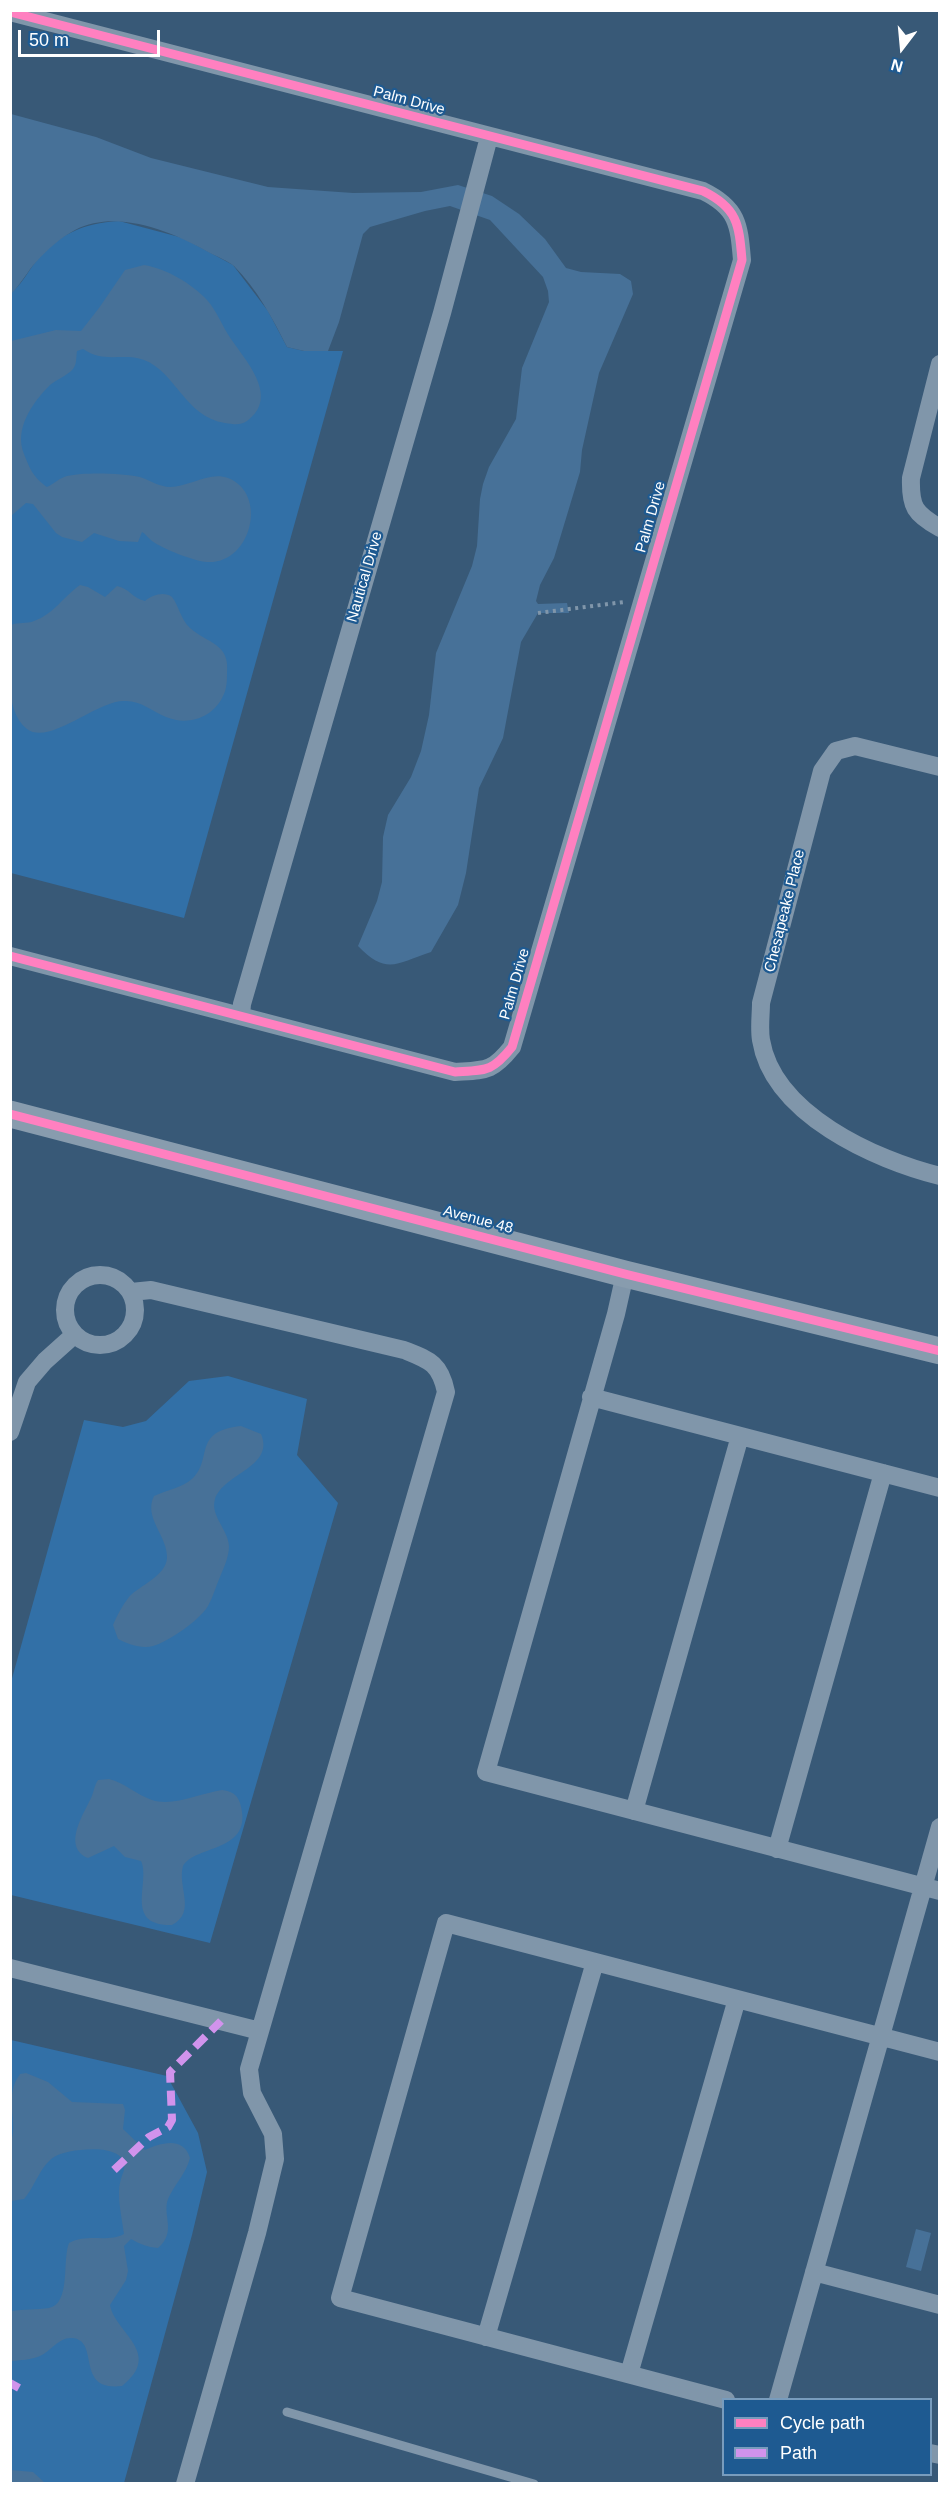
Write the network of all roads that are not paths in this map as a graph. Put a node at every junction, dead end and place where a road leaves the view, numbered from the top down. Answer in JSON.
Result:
{"nodes":[{"id":1,"x":10,"y":12,"type":"edge"},
{"id":2,"x":489,"y":137,"type":"junction"},
{"id":3,"x":939,"y":364,"type":"edge"},
{"id":4,"x":939,"y":528,"type":"edge"},
{"id":5,"x":939,"y":767,"type":"edge"},
{"id":6,"x":10,"y":956,"type":"edge"},
{"id":7,"x":241,"y":1016,"type":"junction"},
{"id":8,"x":12,"y":1120,"type":"edge"},
{"id":9,"x":939,"y":1176,"type":"edge"},
{"id":10,"x":625,"y":1274,"type":"junction"},
{"id":11,"x":131,"y":1292,"type":"junction"},
{"id":12,"x":74,"y":1335,"type":"junction"},
{"id":13,"x":939,"y":1351,"type":"edge"},
{"id":14,"x":591,"y":1397,"type":"junction"},
{"id":15,"x":10,"y":1432,"type":"edge"},
{"id":16,"x":740,"y":1436,"type":"junction"},
{"id":17,"x":883,"y":1473,"type":"junction"},
{"id":18,"x":939,"y":1488,"type":"edge"},
{"id":19,"x":634,"y":1811,"type":"junction"},
{"id":20,"x":939,"y":1827,"type":"edge"},
{"id":21,"x":777,"y":1849,"type":"junction"},
{"id":22,"x":931,"y":1889,"type":"edge"},
{"id":23,"x":594,"y":1962,"type":"junction"},
{"id":24,"x":10,"y":1968,"type":"edge"},
{"id":25,"x":737,"y":1999,"type":"junction"},
{"id":26,"x":260,"y":2031,"type":"junction"},
{"id":27,"x":881,"y":2036,"type":"junction"},
{"id":28,"x":939,"y":2052,"type":"edge"},
{"id":29,"x":814,"y":2272,"type":"junction"},
{"id":30,"x":939,"y":2305,"type":"edge"},
{"id":31,"x":486,"y":2337,"type":"junction"},
{"id":32,"x":629,"y":2374,"type":"junction"},
{"id":33,"x":779,"y":2398,"type":"edge"},
{"id":34,"x":722,"y":2399,"type":"edge"},
{"id":35,"x":287,"y":2412,"type":"dead end"},
{"id":36,"x":185,"y":2484,"type":"edge"},
{"id":37,"x":534,"y":2484,"type":"edge"}],
"edges":[{"from":1,"to":2,"type":"street","name":"Palm Drive"},
{"from":2,"to":7,"type":"street","name":"Nautical Drive"},
{"from":2,"to":7,"type":"street","name":"Palm Drive"},
{"from":3,"to":4,"type":"street"},
{"from":5,"to":9,"type":"street","name":"Chesapeake Place"},
{"from":6,"to":7,"type":"street","name":"Palm Drive"},
{"from":8,"to":10,"type":"main road","name":"Avenue 48"},
{"from":10,"to":13,"type":"main road","name":"Avenue 48"},
{"from":10,"to":14,"type":"street"},
{"from":11,"to":12,"type":"street"},
{"from":11,"to":12,"type":"street"},
{"from":11,"to":26,"type":"street"},
{"from":12,"to":15,"type":"street"},
{"from":14,"to":16,"type":"street"},
{"from":14,"to":19,"type":"street"},
{"from":16,"to":17,"type":"street"},
{"from":16,"to":19,"type":"street"},
{"from":17,"to":18,"type":"street"},
{"from":17,"to":21,"type":"street"},
{"from":19,"to":21,"type":"street"},
{"from":20,"to":22,"type":"street"},
{"from":21,"to":22,"type":"street"},
{"from":22,"to":27,"type":"street"},
{"from":23,"to":25,"type":"street"},
{"from":23,"to":31,"type":"street"},
{"from":23,"to":31,"type":"street"},
{"from":24,"to":26,"type":"street"},
{"from":25,"to":27,"type":"street"},
{"from":25,"to":32,"type":"street"},
{"from":26,"to":36,"type":"street"},
{"from":27,"to":28,"type":"street"},
{"from":27,"to":29,"type":"street"},
{"from":29,"to":30,"type":"street"},
{"from":29,"to":33,"type":"street"},
{"from":31,"to":32,"type":"street"},
{"from":32,"to":34,"type":"street"},
{"from":35,"to":37,"type":"lane"}]}
